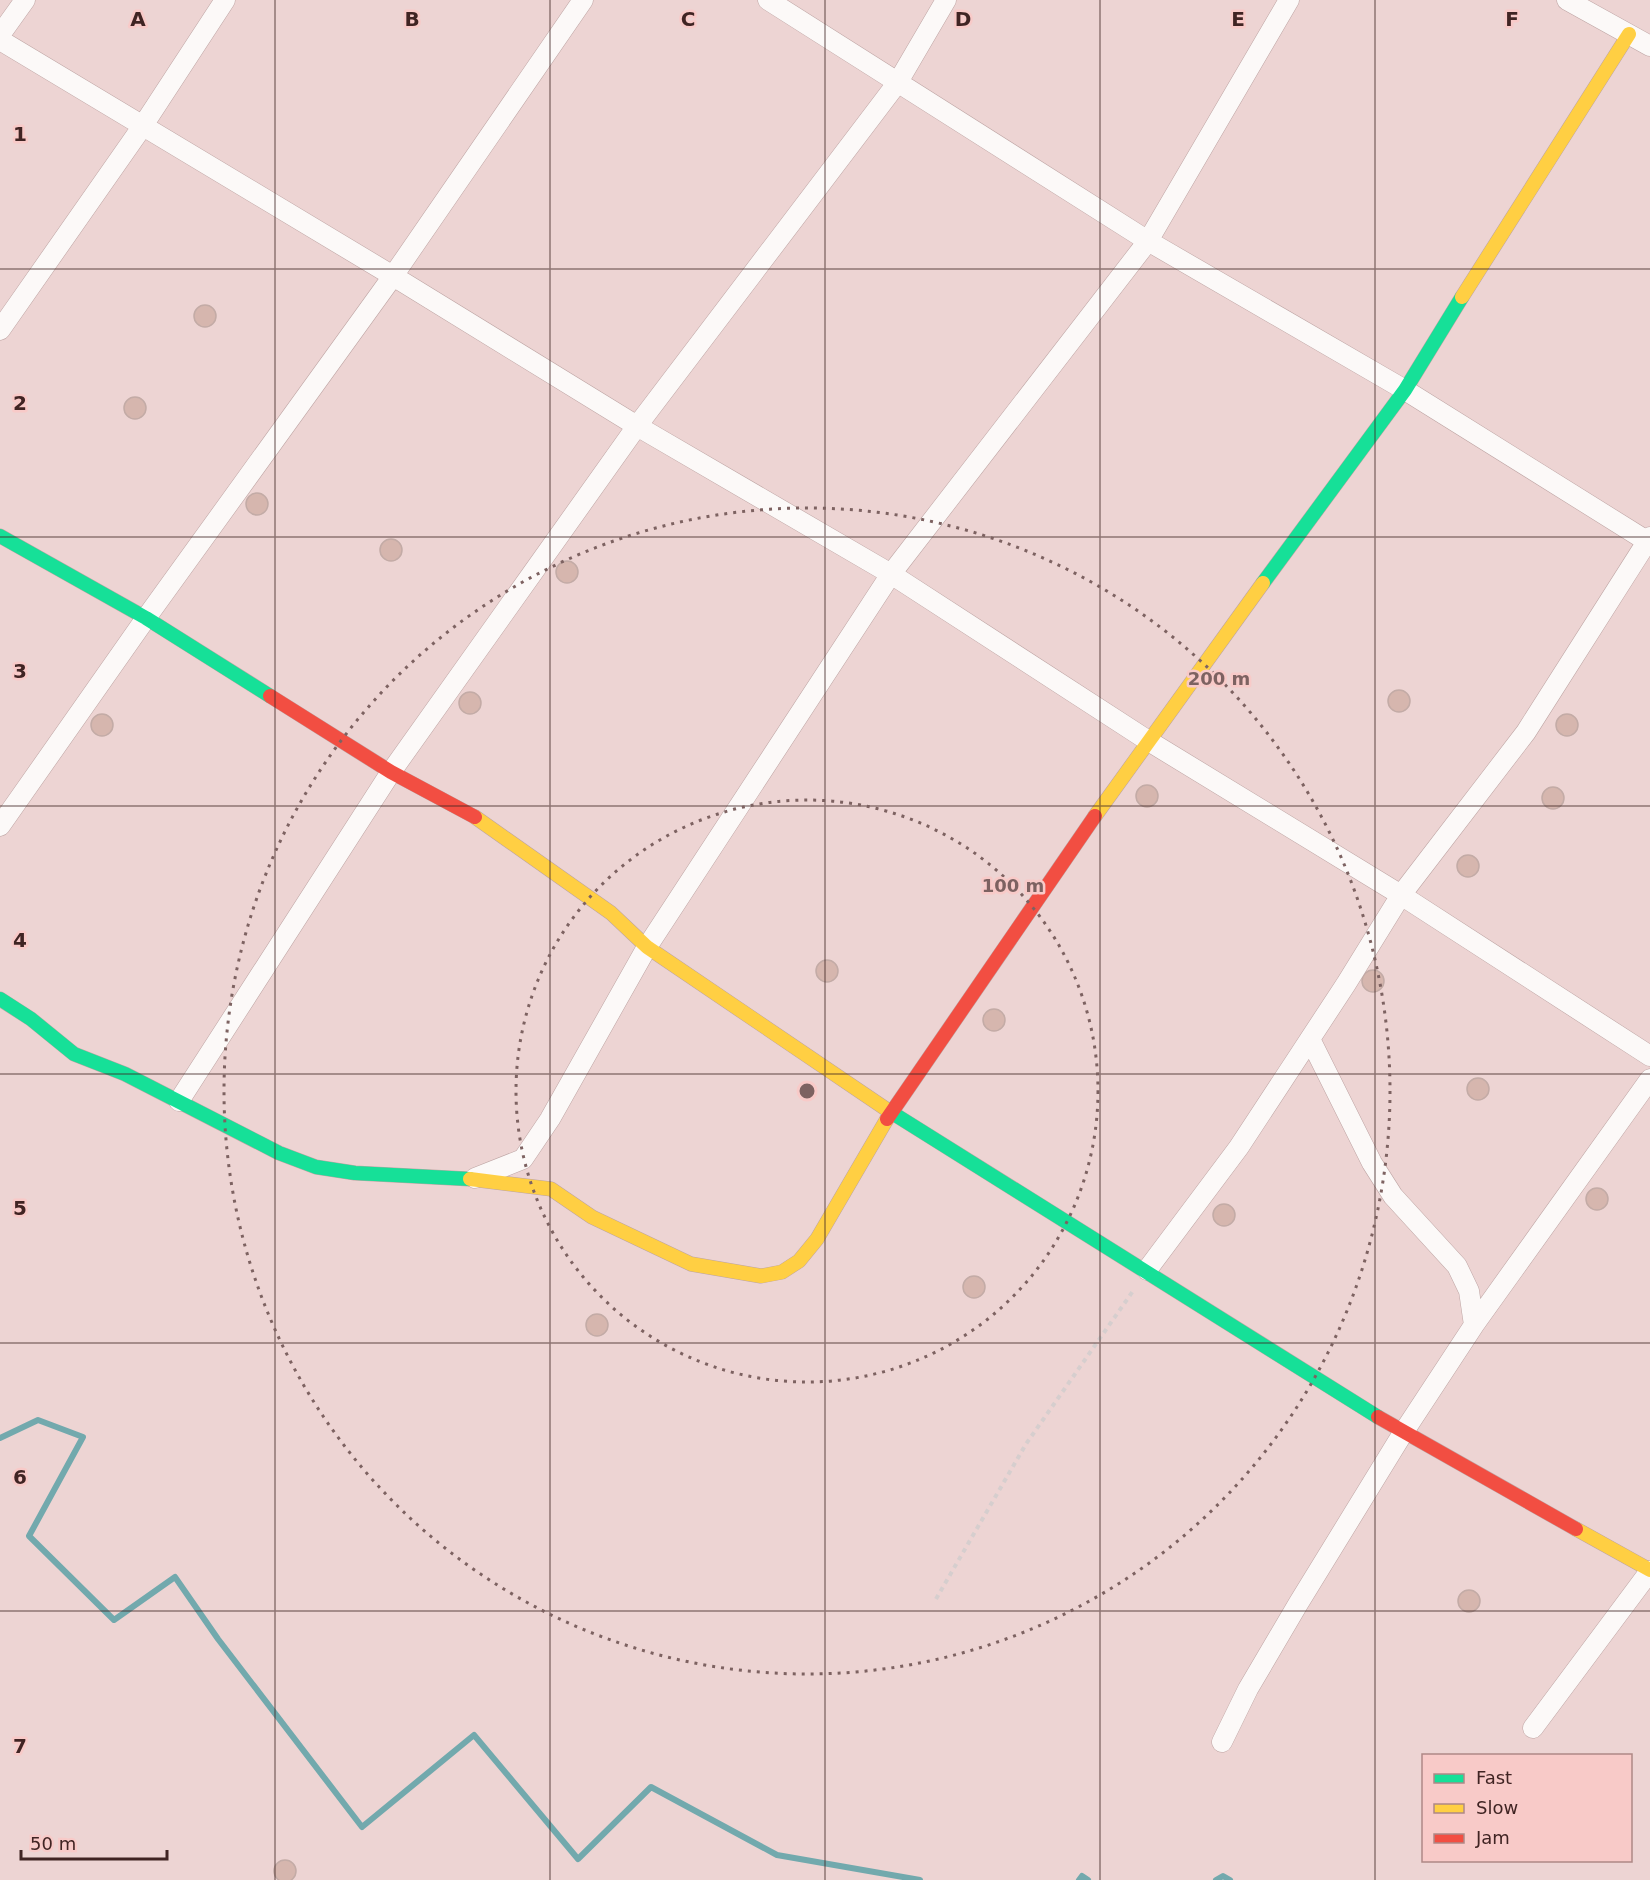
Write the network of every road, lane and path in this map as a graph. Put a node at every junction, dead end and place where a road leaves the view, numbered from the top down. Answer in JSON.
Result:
{"nodes":[{"id":1,"x":25,"y":0,"type":"edge"},
{"id":2,"x":225,"y":0,"type":"edge"},
{"id":3,"x":583,"y":0,"type":"edge"},
{"id":4,"x":768,"y":0,"type":"edge"},
{"id":5,"x":946,"y":0,"type":"edge"},
{"id":6,"x":1289,"y":0,"type":"edge"},
{"id":7,"x":1567,"y":0,"type":"edge"},
{"id":8,"x":1629,"y":34,"type":"junction"},
{"id":9,"x":0,"y":37,"type":"edge"},
{"id":10,"x":1650,"y":46,"type":"edge"},
{"id":11,"x":898,"y":82,"type":"junction"},
{"id":12,"x":142,"y":126,"type":"junction"},
{"id":13,"x":1148,"y":241,"type":"junction"},
{"id":14,"x":393,"y":276,"type":"junction"},
{"id":15,"x":0,"y":330,"type":"edge"},
{"id":16,"x":1405,"y":390,"type":"junction"},
{"id":17,"x":637,"y":426,"type":"junction"},
{"id":18,"x":0,"y":536,"type":"edge"},
{"id":19,"x":1649,"y":540,"type":"edge"},
{"id":20,"x":891,"y":574,"type":"junction"},
{"id":21,"x":146,"y":618,"type":"junction"},
{"id":22,"x":1147,"y":740,"type":"junction"},
{"id":23,"x":391,"y":772,"type":"junction"},
{"id":24,"x":0,"y":826,"type":"edge"},
{"id":25,"x":1401,"y":895,"type":"junction"},
{"id":26,"x":647,"y":947,"type":"junction"},
{"id":27,"x":0,"y":999,"type":"edge"},
{"id":28,"x":1310,"y":1040,"type":"junction"},
{"id":29,"x":1650,"y":1056,"type":"edge"},
{"id":30,"x":1650,"y":1079,"type":"edge"},
{"id":31,"x":179,"y":1101,"type":"junction"},
{"id":32,"x":891,"y":1112,"type":"junction"},
{"id":33,"x":473,"y":1179,"type":"junction"},
{"id":34,"x":1147,"y":1270,"type":"junction"},
{"id":35,"x":1474,"y":1325,"type":"junction"},
{"id":36,"x":1403,"y":1433,"type":"junction"},
{"id":37,"x":1650,"y":1570,"type":"edge"},
{"id":38,"x":936,"y":1599,"type":"dead end"},
{"id":39,"x":1533,"y":1728,"type":"dead end"},
{"id":40,"x":1222,"y":1742,"type":"dead end"}],
"edges":[{"from":1,"to":9,"type":"street"},
{"from":2,"to":12,"type":"street"},
{"from":3,"to":14,"type":"street"},
{"from":4,"to":11,"type":"street"},
{"from":5,"to":11,"type":"street"},
{"from":6,"to":13,"type":"street"},
{"from":7,"to":8,"type":"street"},
{"from":8,"to":10,"type":"street"},
{"from":8,"to":16,"type":"street"},
{"from":9,"to":12,"type":"street"},
{"from":11,"to":13,"type":"street"},
{"from":11,"to":17,"type":"street"},
{"from":12,"to":14,"type":"street"},
{"from":12,"to":15,"type":"street"},
{"from":13,"to":16,"type":"street"},
{"from":13,"to":20,"type":"street"},
{"from":14,"to":17,"type":"street"},
{"from":14,"to":21,"type":"street"},
{"from":16,"to":19,"type":"street"},
{"from":16,"to":22,"type":"street"},
{"from":17,"to":20,"type":"street"},
{"from":17,"to":23,"type":"street"},
{"from":18,"to":21,"type":"street"},
{"from":19,"to":25,"type":"street"},
{"from":20,"to":22,"type":"street"},
{"from":20,"to":26,"type":"street"},
{"from":21,"to":23,"type":"street"},
{"from":21,"to":24,"type":"street"},
{"from":22,"to":25,"type":"street"},
{"from":22,"to":32,"type":"street"},
{"from":23,"to":26,"type":"street"},
{"from":23,"to":31,"type":"street"},
{"from":25,"to":28,"type":"street"},
{"from":25,"to":29,"type":"street"},
{"from":26,"to":32,"type":"street"},
{"from":26,"to":33,"type":"street"},
{"from":27,"to":31,"type":"street"},
{"from":28,"to":34,"type":"street"},
{"from":28,"to":35,"type":"street"},
{"from":30,"to":35,"type":"street"},
{"from":31,"to":33,"type":"street"},
{"from":32,"to":33,"type":"street"},
{"from":32,"to":34,"type":"street"},
{"from":34,"to":36,"type":"street"},
{"from":34,"to":38,"type":"path"},
{"from":35,"to":36,"type":"street"},
{"from":36,"to":37,"type":"street"},
{"from":36,"to":40,"type":"street"},
{"from":37,"to":39,"type":"street"}]}
